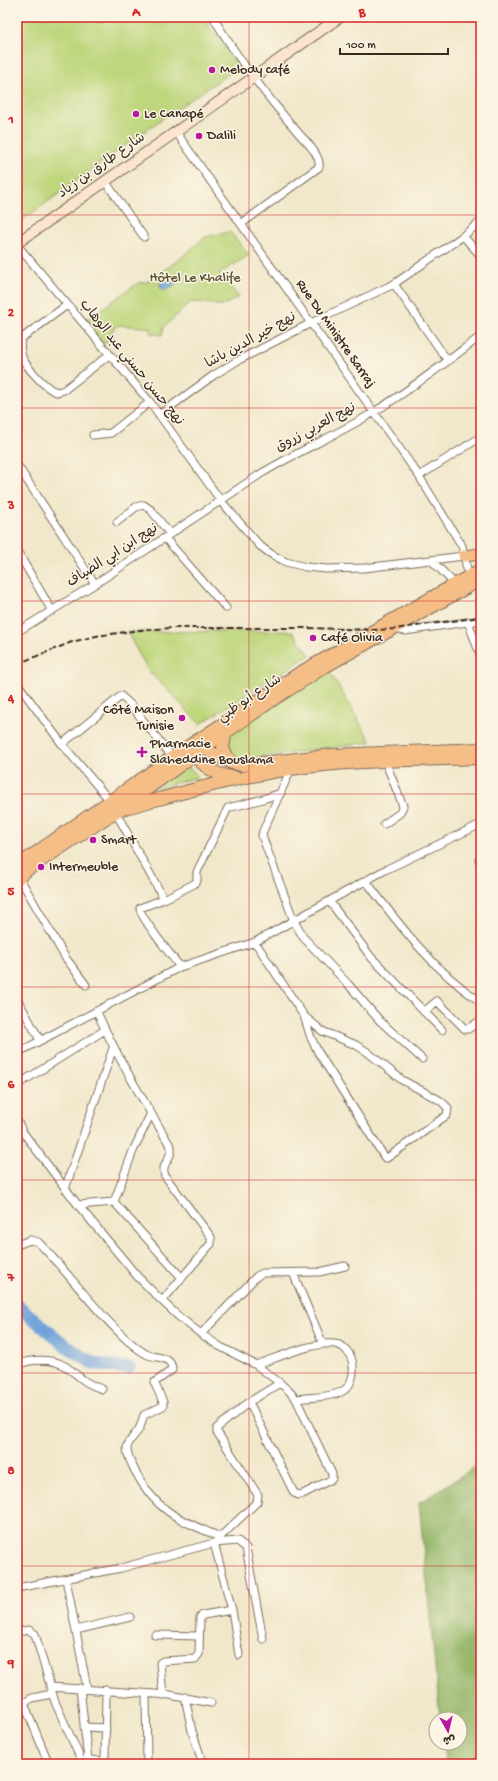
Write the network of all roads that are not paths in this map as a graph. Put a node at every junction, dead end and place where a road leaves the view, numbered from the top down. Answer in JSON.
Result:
{"nodes":[{"id":1,"x":90,"y":17,"type":"edge"},
{"id":2,"x":103,"y":17,"type":"edge"},
{"id":3,"x":212,"y":17,"type":"edge"},
{"id":4,"x":340,"y":17,"type":"edge"},
{"id":5,"x":252,"y":78,"type":"junction"},
{"id":6,"x":176,"y":132,"type":"junction"},
{"id":7,"x":105,"y":181,"type":"junction"},
{"id":8,"x":481,"y":221,"type":"edge"},
{"id":9,"x":241,"y":224,"type":"junction"},
{"id":10,"x":463,"y":236,"type":"junction"},
{"id":11,"x":144,"y":237,"type":"dead end"},
{"id":12,"x":17,"y":244,"type":"edge"},
{"id":13,"x":481,"y":256,"type":"edge"},
{"id":14,"x":394,"y":284,"type":"junction"},
{"id":15,"x":66,"y":305,"type":"junction"},
{"id":16,"x":311,"y":323,"type":"junction"},
{"id":17,"x":481,"y":336,"type":"edge"},
{"id":18,"x":19,"y":340,"type":"edge"},
{"id":19,"x":109,"y":355,"type":"junction"},
{"id":20,"x":448,"y":361,"type":"junction"},
{"id":21,"x":150,"y":402,"type":"junction"},
{"id":22,"x":374,"y":412,"type":"junction"},
{"id":23,"x":159,"y":415,"type":"junction"},
{"id":24,"x":93,"y":435,"type":"dead end"},
{"id":25,"x":481,"y":437,"type":"edge"},
{"id":26,"x":17,"y":465,"type":"edge"},
{"id":27,"x":419,"y":476,"type":"junction"},
{"id":28,"x":221,"y":501,"type":"junction"},
{"id":29,"x":117,"y":522,"type":"dead end"},
{"id":30,"x":168,"y":536,"type":"junction"},
{"id":31,"x":17,"y":552,"type":"edge"},
{"id":32,"x":481,"y":554,"type":"edge"},
{"id":33,"x":464,"y":556,"type":"junction"},
{"id":34,"x":432,"y":561,"type":"junction"},
{"id":35,"x":481,"y":569,"type":"edge"},
{"id":36,"x":481,"y":580,"type":"edge"},
{"id":37,"x":95,"y":584,"type":"junction"},
{"id":38,"x":464,"y":584,"type":"junction"},
{"id":39,"x":226,"y":608,"type":"dead end"},
{"id":40,"x":52,"y":611,"type":"junction"},
{"id":41,"x":481,"y":620,"type":"edge"},
{"id":42,"x":468,"y":622,"type":"junction"},
{"id":43,"x":389,"y":626,"type":"junction"},
{"id":44,"x":17,"y":632,"type":"edge"},
{"id":45,"x":481,"y":657,"type":"edge"},
{"id":46,"x":17,"y":683,"type":"edge"},
{"id":47,"x":225,"y":734,"type":"junction"},
{"id":48,"x":62,"y":744,"type":"junction"},
{"id":49,"x":200,"y":744,"type":"junction"},
{"id":50,"x":481,"y":748,"type":"edge"},
{"id":51,"x":190,"y":752,"type":"junction"},
{"id":52,"x":172,"y":757,"type":"junction"},
{"id":53,"x":481,"y":758,"type":"edge"},
{"id":54,"x":385,"y":760,"type":"junction"},
{"id":55,"x":232,"y":764,"type":"junction"},
{"id":56,"x":291,"y":769,"type":"junction"},
{"id":57,"x":243,"y":777,"type":"junction"},
{"id":58,"x":281,"y":793,"type":"junction"},
{"id":59,"x":115,"y":808,"type":"junction"},
{"id":60,"x":384,"y":824,"type":"dead end"},
{"id":61,"x":481,"y":824,"type":"edge"},
{"id":62,"x":18,"y":874,"type":"edge"},
{"id":63,"x":366,"y":881,"type":"junction"},
{"id":64,"x":164,"y":899,"type":"junction"},
{"id":65,"x":330,"y":902,"type":"junction"},
{"id":66,"x":294,"y":921,"type":"junction"},
{"id":67,"x":255,"y":942,"type":"junction"},
{"id":68,"x":180,"y":967,"type":"junction"},
{"id":69,"x":86,"y":985,"type":"dead end"},
{"id":70,"x":17,"y":999,"type":"edge"},
{"id":71,"x":480,"y":1000,"type":"edge"},
{"id":72,"x":97,"y":1012,"type":"junction"},
{"id":73,"x":424,"y":1012,"type":"junction"},
{"id":74,"x":304,"y":1016,"type":"junction"},
{"id":75,"x":481,"y":1020,"type":"edge"},
{"id":76,"x":105,"y":1030,"type":"junction"},
{"id":77,"x":442,"y":1030,"type":"dead end"},
{"id":78,"x":40,"y":1040,"type":"junction"},
{"id":79,"x":113,"y":1048,"type":"junction"},
{"id":80,"x":17,"y":1053,"type":"edge"},
{"id":81,"x":422,"y":1059,"type":"dead end"},
{"id":82,"x":17,"y":1085,"type":"edge"},
{"id":83,"x":151,"y":1113,"type":"junction"},
{"id":84,"x":17,"y":1120,"type":"edge"},
{"id":85,"x":65,"y":1189,"type":"junction"},
{"id":86,"x":114,"y":1202,"type":"junction"},
{"id":87,"x":78,"y":1205,"type":"junction"},
{"id":88,"x":17,"y":1245,"type":"edge"},
{"id":89,"x":345,"y":1266,"type":"dead end"},
{"id":90,"x":293,"y":1274,"type":"junction"},
{"id":91,"x":182,"y":1278,"type":"junction"},
{"id":92,"x":162,"y":1301,"type":"junction"},
{"id":93,"x":201,"y":1334,"type":"junction"},
{"id":94,"x":323,"y":1344,"type":"junction"},
{"id":95,"x":17,"y":1365,"type":"edge"},
{"id":96,"x":256,"y":1365,"type":"junction"},
{"id":97,"x":280,"y":1383,"type":"junction"},
{"id":98,"x":102,"y":1389,"type":"dead end"},
{"id":99,"x":296,"y":1399,"type":"junction"},
{"id":100,"x":249,"y":1402,"type":"junction"},
{"id":101,"x":220,"y":1537,"type":"junction"},
{"id":102,"x":214,"y":1543,"type":"junction"},
{"id":103,"x":66,"y":1579,"type":"junction"},
{"id":104,"x":17,"y":1588,"type":"edge"},
{"id":105,"x":232,"y":1610,"type":"junction"},
{"id":106,"x":130,"y":1617,"type":"dead end"},
{"id":107,"x":76,"y":1630,"type":"junction"},
{"id":108,"x":17,"y":1632,"type":"edge"},
{"id":109,"x":155,"y":1635,"type":"dead end"},
{"id":110,"x":199,"y":1636,"type":"junction"},
{"id":111,"x":263,"y":1639,"type":"dead end"},
{"id":112,"x":238,"y":1655,"type":"dead end"},
{"id":113,"x":84,"y":1688,"type":"junction"},
{"id":114,"x":51,"y":1690,"type":"junction"},
{"id":115,"x":106,"y":1690,"type":"junction"},
{"id":116,"x":146,"y":1694,"type":"junction"},
{"id":117,"x":163,"y":1695,"type":"junction"},
{"id":118,"x":185,"y":1697,"type":"junction"},
{"id":119,"x":211,"y":1703,"type":"dead end"},
{"id":120,"x":84,"y":1727,"type":"junction"},
{"id":121,"x":106,"y":1728,"type":"junction"},
{"id":122,"x":85,"y":1761,"type":"junction"},
{"id":123,"x":105,"y":1763,"type":"edge"},
{"id":124,"x":145,"y":1763,"type":"edge"},
{"id":125,"x":50,"y":1764,"type":"edge"},
{"id":126,"x":74,"y":1764,"type":"edge"},
{"id":127,"x":203,"y":1764,"type":"edge"}],
"edges":[{"from":1,"to":2,"type":"street"},
{"from":3,"to":5,"type":"street"},
{"from":4,"to":5,"type":"street","name":"شارع طارق بن زياد"},
{"from":5,"to":6,"type":"street","name":"شارع طارق بن زياد"},
{"from":5,"to":9,"type":"street"},
{"from":6,"to":7,"type":"street","name":"شارع طارق بن زياد"},
{"from":6,"to":9,"type":"street","name":"Rue Du Ministre Sarraj"},
{"from":7,"to":11,"type":"street"},
{"from":7,"to":12,"type":"street","name":"شارع طارق بن زياد"},
{"from":8,"to":10,"type":"street","name":"نهج خير الدين باشا"},
{"from":9,"to":16,"type":"street","name":"Rue Du Ministre Sarraj"},
{"from":10,"to":13,"type":"street"},
{"from":10,"to":14,"type":"street","name":"نهج خير الدين باشا"},
{"from":12,"to":15,"type":"street","name":"نهج حسن حسني عبد الوهاب"},
{"from":14,"to":16,"type":"street","name":"نهج خير الدين باشا"},
{"from":14,"to":20,"type":"street"},
{"from":15,"to":18,"type":"street"},
{"from":15,"to":19,"type":"street","name":"نهج حسن حسني عبد الوهاب"},
{"from":16,"to":22,"type":"street","name":"Rue Du Ministre Sarraj"},
{"from":16,"to":23,"type":"street","name":"نهج خير الدين باشا"},
{"from":17,"to":20,"type":"street","name":"نهج العربي زروق"},
{"from":18,"to":19,"type":"street"},
{"from":19,"to":21,"type":"street","name":"نهج حسن حسني عبد الوهاب"},
{"from":20,"to":22,"type":"street","name":"نهج العربي زروق"},
{"from":21,"to":23,"type":"street","name":"نهج حسن حسني عبد الوهاب"},
{"from":21,"to":24,"type":"street"},
{"from":22,"to":27,"type":"street","name":"Rue Du Ministre Sarraj"},
{"from":22,"to":28,"type":"street","name":"نهج العربي زروق"},
{"from":23,"to":28,"type":"street","name":"نهج حسن حسني عبد الوهاب"},
{"from":25,"to":27,"type":"street"},
{"from":26,"to":37,"type":"street"},
{"from":27,"to":33,"type":"street","name":"Rue Du Ministre Sarraj"},
{"from":28,"to":30,"type":"street","name":"نهج ابن ابي الضياف"},
{"from":28,"to":34,"type":"street","name":"نهج حسن حسني عبد الوهاب"},
{"from":29,"to":30,"type":"street"},
{"from":30,"to":37,"type":"street","name":"نهج ابن ابي الضياف"},
{"from":30,"to":39,"type":"street"},
{"from":31,"to":40,"type":"street"},
{"from":32,"to":33,"type":"main road"},
{"from":33,"to":34,"type":"street","name":"نهج حسن حسني عبد الوهاب"},
{"from":33,"to":38,"type":"street","name":"Rue Du Ministre Sarraj"},
{"from":34,"to":38,"type":"street"},
{"from":35,"to":38,"type":"main road","name":"شارع أبو ظبي"},
{"from":36,"to":38,"type":"main road","name":"شارع أبو ظبي"},
{"from":37,"to":40,"type":"street","name":"نهج ابن ابي الضياف"},
{"from":38,"to":43,"type":"main road","name":"شارع أبو ظبي"},
{"from":40,"to":44,"type":"street","name":"نهج ابن ابي الضياف"},
{"from":41,"to":42,"type":"street"},
{"from":42,"to":43,"type":"street"},
{"from":42,"to":45,"type":"street"},
{"from":43,"to":47,"type":"main road","name":"شارع أبو ظبي"},
{"from":43,"to":49,"type":"main road","name":"شارع أبو ظبي"},
{"from":46,"to":48,"type":"street"},
{"from":47,"to":49,"type":"main road","name":"شارع أبو ظبي"},
{"from":47,"to":55,"type":"highway"},
{"from":48,"to":52,"type":"street"},
{"from":48,"to":59,"type":"street"},
{"from":49,"to":51,"type":"highway","name":"شارع أبو ظبي"},
{"from":49,"to":55,"type":"highway"},
{"from":50,"to":55,"type":"highway"},
{"from":51,"to":52,"type":"highway","name":"شارع أبو ظبي"},
{"from":51,"to":57,"type":"highway"},
{"from":51,"to":59,"type":"highway","name":"شارع أبو ظبي"},
{"from":52,"to":59,"type":"highway","name":"شارع أبو ظبي"},
{"from":53,"to":54,"type":"highway"},
{"from":54,"to":56,"type":"highway"},
{"from":54,"to":60,"type":"street"},
{"from":56,"to":57,"type":"highway"},
{"from":56,"to":58,"type":"street"},
{"from":57,"to":59,"type":"highway"},
{"from":58,"to":64,"type":"street"},
{"from":58,"to":66,"type":"street"},
{"from":59,"to":62,"type":"highway","name":"شارع أبو ظبي"},
{"from":59,"to":64,"type":"street"},
{"from":61,"to":63,"type":"street"},
{"from":62,"to":69,"type":"street"},
{"from":63,"to":65,"type":"street"},
{"from":63,"to":71,"type":"street"},
{"from":64,"to":68,"type":"street"},
{"from":65,"to":66,"type":"street"},
{"from":65,"to":73,"type":"street"},
{"from":66,"to":67,"type":"street"},
{"from":66,"to":81,"type":"street"},
{"from":67,"to":68,"type":"street"},
{"from":67,"to":74,"type":"street"},
{"from":68,"to":72,"type":"street"},
{"from":70,"to":78,"type":"street"},
{"from":72,"to":76,"type":"street"},
{"from":72,"to":78,"type":"street"},
{"from":73,"to":75,"type":"street"},
{"from":73,"to":77,"type":"street"},
{"from":74,"to":74,"type":"street"},
{"from":76,"to":79,"type":"street"},
{"from":76,"to":82,"type":"street"},
{"from":78,"to":80,"type":"street"},
{"from":79,"to":83,"type":"street"},
{"from":79,"to":85,"type":"street"},
{"from":83,"to":86,"type":"street"},
{"from":83,"to":91,"type":"street"},
{"from":84,"to":85,"type":"street"},
{"from":85,"to":87,"type":"street"},
{"from":86,"to":87,"type":"street"},
{"from":86,"to":91,"type":"street"},
{"from":87,"to":92,"type":"street"},
{"from":88,"to":101,"type":"street"},
{"from":89,"to":90,"type":"street"},
{"from":90,"to":93,"type":"street"},
{"from":90,"to":94,"type":"street"},
{"from":91,"to":92,"type":"street"},
{"from":92,"to":93,"type":"street"},
{"from":93,"to":96,"type":"street"},
{"from":94,"to":96,"type":"street"},
{"from":94,"to":99,"type":"street"},
{"from":95,"to":98,"type":"street"},
{"from":96,"to":97,"type":"street"},
{"from":97,"to":99,"type":"street"},
{"from":97,"to":100,"type":"street"},
{"from":99,"to":100,"type":"street"},
{"from":100,"to":101,"type":"street"},
{"from":101,"to":102,"type":"street"},
{"from":102,"to":103,"type":"street"},
{"from":102,"to":105,"type":"street"},
{"from":102,"to":111,"type":"street"},
{"from":103,"to":104,"type":"street"},
{"from":103,"to":107,"type":"street"},
{"from":105,"to":110,"type":"street"},
{"from":105,"to":112,"type":"street"},
{"from":106,"to":107,"type":"street"},
{"from":107,"to":113,"type":"street"},
{"from":108,"to":114,"type":"street"},
{"from":109,"to":110,"type":"street"},
{"from":110,"to":117,"type":"street"},
{"from":113,"to":114,"type":"street"},
{"from":113,"to":115,"type":"street"},
{"from":113,"to":120,"type":"street"},
{"from":114,"to":122,"type":"street"},
{"from":114,"to":125,"type":"street"},
{"from":115,"to":116,"type":"street"},
{"from":115,"to":121,"type":"street"},
{"from":116,"to":117,"type":"street"},
{"from":116,"to":124,"type":"street"},
{"from":117,"to":118,"type":"street"},
{"from":118,"to":119,"type":"street"},
{"from":118,"to":127,"type":"street"},
{"from":120,"to":121,"type":"street"},
{"from":120,"to":122,"type":"street"},
{"from":121,"to":123,"type":"street"},
{"from":122,"to":123,"type":"street"},
{"from":122,"to":126,"type":"street"}]}
